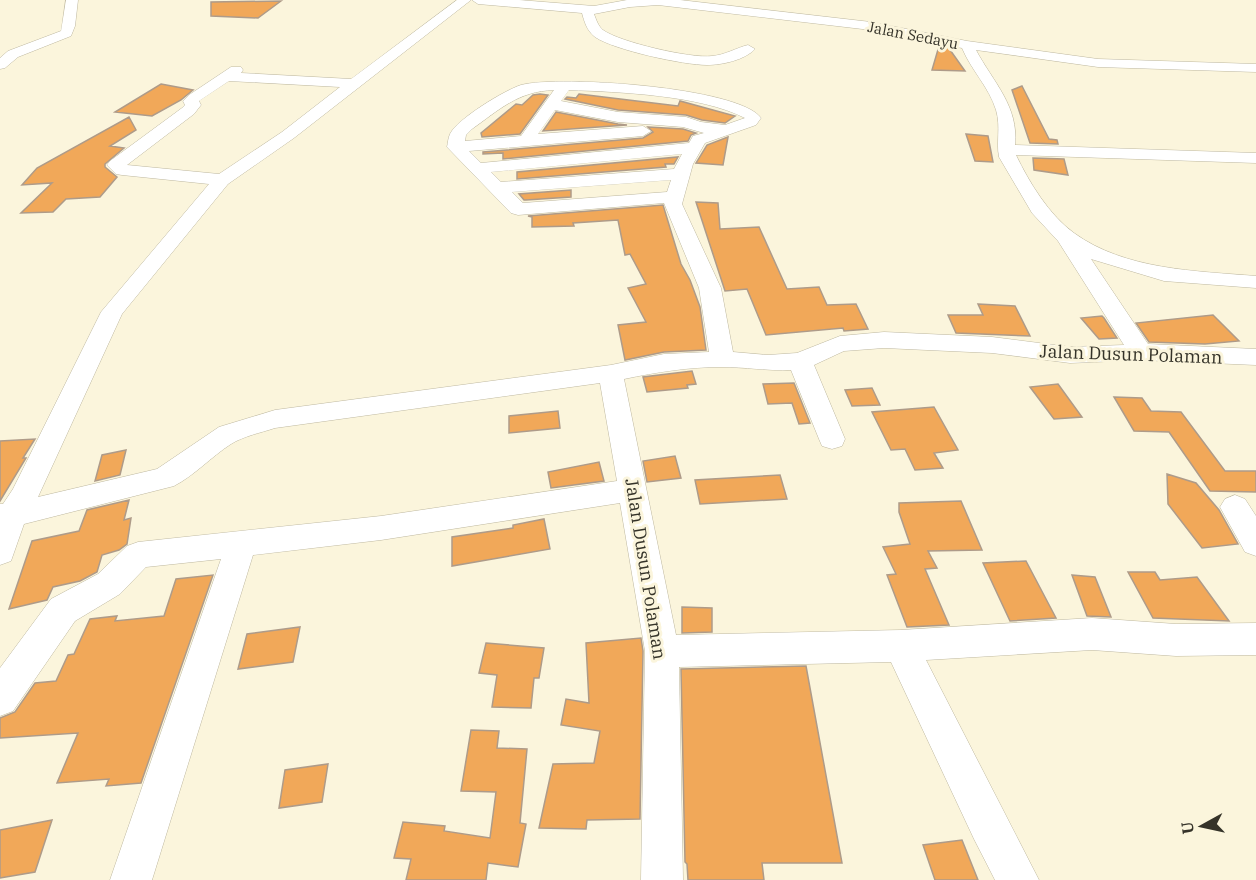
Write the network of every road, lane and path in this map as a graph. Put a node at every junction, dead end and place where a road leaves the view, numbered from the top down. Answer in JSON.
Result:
{"nodes":[{"id":1,"x":72,"y":0,"type":"edge"},
{"id":2,"x":465,"y":0,"type":"edge"},
{"id":3,"x":478,"y":0,"type":"edge"},
{"id":4,"x":587,"y":10,"type":"junction"},
{"id":5,"x":967,"y":45,"type":"junction"},
{"id":6,"x":748,"y":49,"type":"dead end"},
{"id":7,"x":0,"y":65,"type":"edge"},
{"id":8,"x":1256,"y":69,"type":"edge"},
{"id":9,"x":352,"y":83,"type":"junction"},
{"id":10,"x":564,"y":86,"type":"junction"},
{"id":11,"x":550,"y":104,"type":"junction"},
{"id":12,"x":698,"y":127,"type":"junction"},
{"id":13,"x":729,"y":131,"type":"junction"},
{"id":14,"x":526,"y":140,"type":"junction"},
{"id":15,"x":455,"y":147,"type":"junction"},
{"id":16,"x":692,"y":148,"type":"junction"},
{"id":17,"x":1006,"y":150,"type":"junction"},
{"id":18,"x":1256,"y":158,"type":"edge"},
{"id":19,"x":479,"y":168,"type":"junction"},
{"id":20,"x":680,"y":174,"type":"junction"},
{"id":21,"x":222,"y":180,"type":"junction"},
{"id":22,"x":498,"y":188,"type":"junction"},
{"id":23,"x":675,"y":197,"type":"junction"},
{"id":24,"x":1066,"y":237,"type":"junction"},
{"id":25,"x":1256,"y":282,"type":"edge"},
{"id":26,"x":1141,"y":352,"type":"junction"},
{"id":27,"x":1256,"y":357,"type":"edge"},
{"id":28,"x":722,"y":359,"type":"junction"},
{"id":29,"x":800,"y":361,"type":"junction"},
{"id":30,"x":611,"y":373,"type":"junction"},
{"id":31,"x":832,"y":439,"type":"dead end"},
{"id":32,"x":634,"y":490,"type":"junction"},
{"id":33,"x":1235,"y":507,"type":"dead end"},
{"id":34,"x":6,"y":516,"type":"edge"},
{"id":35,"x":1256,"y":543,"type":"edge"},
{"id":36,"x":241,"y":545,"type":"junction"},
{"id":37,"x":0,"y":552,"type":"edge"},
{"id":38,"x":1256,"y":639,"type":"edge"},
{"id":39,"x":901,"y":646,"type":"junction"},
{"id":40,"x":662,"y":651,"type":"junction"},
{"id":41,"x":0,"y":698,"type":"edge"},
{"id":42,"x":131,"y":880,"type":"edge"},
{"id":43,"x":662,"y":880,"type":"edge"},
{"id":44,"x":1018,"y":880,"type":"edge"}],
"edges":[{"from":1,"to":7,"type":"street"},
{"from":2,"to":9,"type":"street"},
{"from":3,"to":4,"type":"street","name":"Jalan Sedayu"},
{"from":4,"to":5,"type":"street","name":"Jalan Sedayu"},
{"from":4,"to":6,"type":"street"},
{"from":5,"to":8,"type":"street"},
{"from":5,"to":17,"type":"street","name":"Jalan Sedayu"},
{"from":9,"to":21,"type":"street"},
{"from":9,"to":21,"type":"street"},
{"from":10,"to":11,"type":"street"},
{"from":10,"to":13,"type":"street"},
{"from":10,"to":15,"type":"street"},
{"from":11,"to":12,"type":"street"},
{"from":11,"to":14,"type":"street"},
{"from":12,"to":13,"type":"street"},
{"from":12,"to":14,"type":"street"},
{"from":13,"to":16,"type":"street"},
{"from":14,"to":15,"type":"street"},
{"from":15,"to":19,"type":"street"},
{"from":16,"to":19,"type":"street"},
{"from":16,"to":20,"type":"street"},
{"from":17,"to":18,"type":"street"},
{"from":17,"to":24,"type":"street","name":"Jalan Sedayu"},
{"from":19,"to":22,"type":"street"},
{"from":20,"to":22,"type":"street"},
{"from":20,"to":23,"type":"street"},
{"from":21,"to":34,"type":"street"},
{"from":22,"to":23,"type":"street"},
{"from":23,"to":28,"type":"street"},
{"from":24,"to":25,"type":"street","name":"Jalan Sedayu"},
{"from":24,"to":26,"type":"street"},
{"from":26,"to":27,"type":"street","name":"Jalan Dusun Polaman"},
{"from":26,"to":29,"type":"street","name":"Jalan Dusun Polaman"},
{"from":28,"to":29,"type":"street","name":"Jalan Dusun Polaman"},
{"from":28,"to":30,"type":"street","name":"Jalan Dusun Polaman"},
{"from":29,"to":31,"type":"street"},
{"from":30,"to":32,"type":"street","name":"Jalan Dusun Polaman"},
{"from":30,"to":34,"type":"street"},
{"from":32,"to":36,"type":"street"},
{"from":32,"to":40,"type":"street","name":"Jalan Dusun Polaman"},
{"from":33,"to":35,"type":"street"},
{"from":34,"to":37,"type":"street"},
{"from":36,"to":41,"type":"street"},
{"from":36,"to":42,"type":"street"},
{"from":38,"to":39,"type":"street"},
{"from":39,"to":40,"type":"street"},
{"from":39,"to":44,"type":"street"},
{"from":40,"to":43,"type":"street","name":"Jalan Dusun Polaman"}]}
